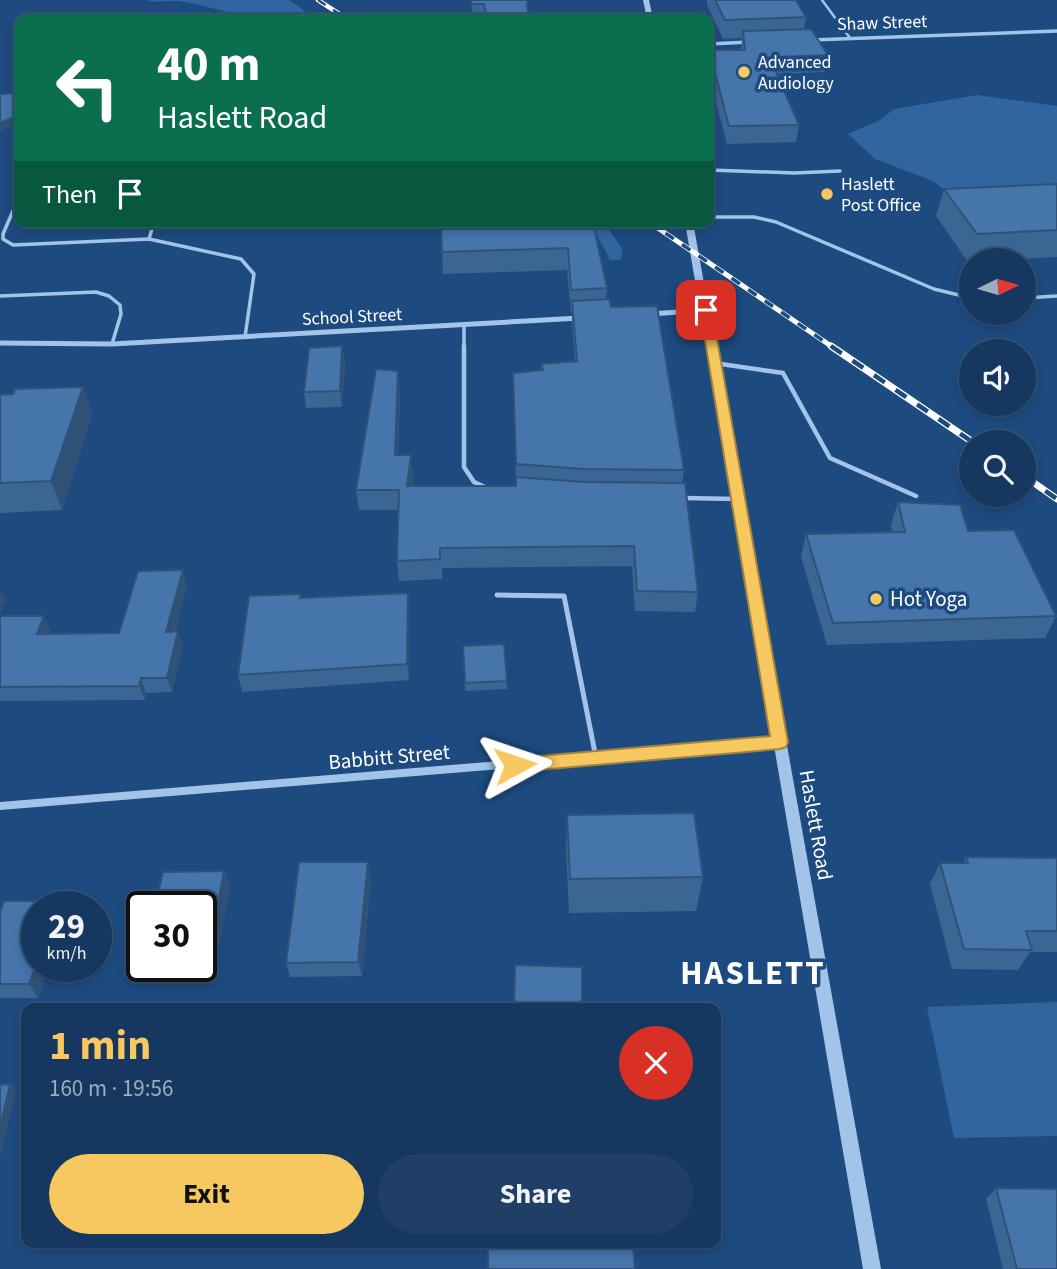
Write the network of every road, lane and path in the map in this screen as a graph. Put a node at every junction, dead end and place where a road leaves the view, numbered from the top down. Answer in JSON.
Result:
{"nodes":[{"id":1,"x":822,"y":0,"type":"edge"},
{"id":2,"x":1057,"y":31,"type":"edge"},
{"id":3,"x":850,"y":38,"type":"junction"},
{"id":4,"x":799,"y":40,"type":"edge"},
{"id":5,"x":760,"y":42,"type":"edge"},
{"id":6,"x":714,"y":44,"type":"edge"},
{"id":7,"x":714,"y":170,"type":"edge"},
{"id":8,"x":840,"y":171,"type":"dead end"},
{"id":9,"x":14,"y":209,"type":"edge"},
{"id":10,"x":714,"y":217,"type":"edge"},
{"id":11,"x":152,"y":228,"type":"edge"},
{"id":12,"x":690,"y":228,"type":"edge"},
{"id":13,"x":149,"y":239,"type":"junction"},
{"id":14,"x":959,"y":295,"type":"edge"},
{"id":15,"x":0,"y":296,"type":"edge"},
{"id":16,"x":1057,"y":296,"type":"edge"},
{"id":17,"x":1036,"y":297,"type":"edge"},
{"id":18,"x":706,"y":310,"type":"junction"},
{"id":19,"x":645,"y":314,"type":"edge"},
{"id":20,"x":589,"y":317,"type":"edge"},
{"id":21,"x":464,"y":325,"type":"junction"},
{"id":22,"x":245,"y":337,"type":"junction"},
{"id":23,"x":0,"y":343,"type":"edge"},
{"id":24,"x":112,"y":344,"type":"junction"},
{"id":25,"x":714,"y":363,"type":"junction"},
{"id":26,"x":494,"y":489,"type":"edge"},
{"id":27,"x":916,"y":496,"type":"dead end"},
{"id":28,"x":675,"y":498,"type":"edge"},
{"id":29,"x":738,"y":499,"type":"junction"},
{"id":30,"x":497,"y":595,"type":"dead end"},
{"id":31,"x":780,"y":742,"type":"junction"},
{"id":32,"x":596,"y":758,"type":"junction"},
{"id":33,"x":0,"y":806,"type":"edge"},
{"id":34,"x":872,"y":1269,"type":"edge"}],
"edges":[{"from":1,"to":3,"type":"lane"},
{"from":2,"to":3,"type":"street","name":"Shaw Street"},
{"from":3,"to":4,"type":"street","name":"Shaw Street"},
{"from":5,"to":6,"type":"street"},
{"from":7,"to":8,"type":"lane"},
{"from":9,"to":13,"type":"lane"},
{"from":10,"to":14,"type":"lane"},
{"from":11,"to":13,"type":"lane"},
{"from":12,"to":18,"type":"street","name":"Haslett Road"},
{"from":13,"to":22,"type":"lane"},
{"from":15,"to":24,"type":"lane"},
{"from":16,"to":17,"type":"lane"},
{"from":18,"to":19,"type":"street"},
{"from":18,"to":25,"type":"street","name":"Haslett Road"},
{"from":20,"to":21,"type":"street","name":"School Street"},
{"from":21,"to":22,"type":"street","name":"School Street"},
{"from":21,"to":26,"type":"lane"},
{"from":22,"to":24,"type":"street","name":"School Street"},
{"from":23,"to":24,"type":"street","name":"School Street"},
{"from":25,"to":27,"type":"lane"},
{"from":25,"to":29,"type":"street","name":"Haslett Road"},
{"from":28,"to":29,"type":"lane"},
{"from":29,"to":31,"type":"street","name":"Haslett Road"},
{"from":30,"to":32,"type":"lane"},
{"from":31,"to":32,"type":"street","name":"Babbitt Street"},
{"from":31,"to":34,"type":"street","name":"Haslett Road"},
{"from":32,"to":33,"type":"street","name":"Babbitt Street"}]}
